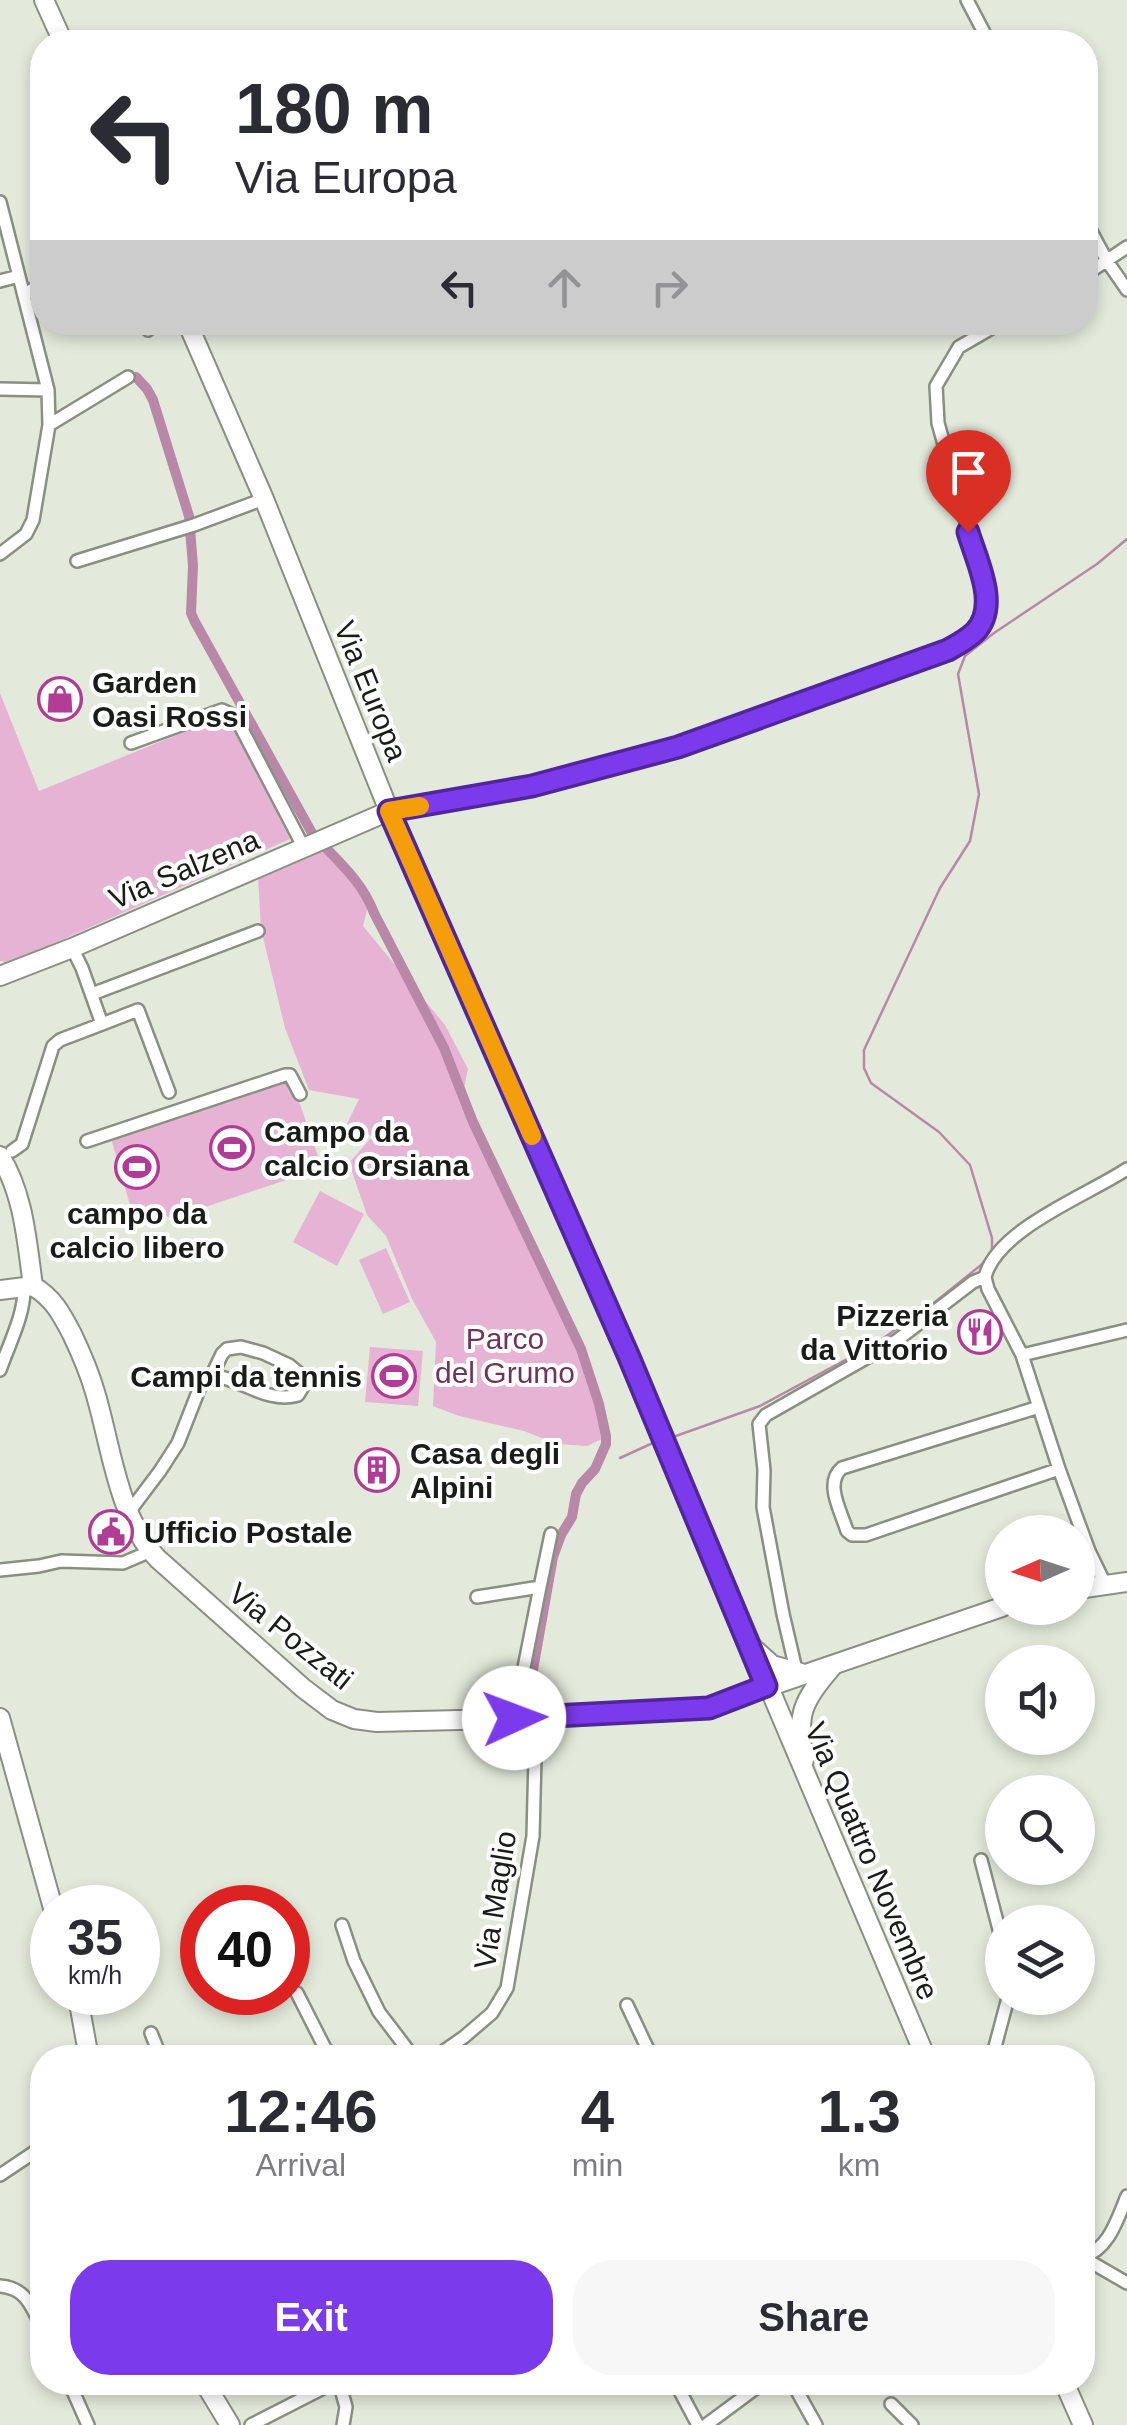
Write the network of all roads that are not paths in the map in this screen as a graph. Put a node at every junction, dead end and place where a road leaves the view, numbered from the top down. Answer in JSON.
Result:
{"nodes":[{"id":1,"x":44,"y":0,"type":"edge"},
{"id":2,"x":967,"y":0,"type":"edge"},
{"id":3,"x":58,"y":30,"type":"edge"},
{"id":4,"x":983,"y":30,"type":"edge"},
{"id":5,"x":0,"y":202,"type":"edge"},
{"id":6,"x":1098,"y":244,"type":"edge"},
{"id":7,"x":1127,"y":247,"type":"edge"},
{"id":8,"x":1107,"y":261,"type":"junction"},
{"id":9,"x":1098,"y":267,"type":"edge"},
{"id":10,"x":19,"y":276,"type":"junction"},
{"id":11,"x":0,"y":282,"type":"edge"},
{"id":12,"x":1127,"y":290,"type":"edge"},
{"id":13,"x":30,"y":291,"type":"edge"},
{"id":14,"x":24,"y":294,"type":"junction"},
{"id":15,"x":30,"y":318,"type":"edge"},
{"id":16,"x":34,"y":335,"type":"edge"},
{"id":17,"x":194,"y":335,"type":"edge"},
{"id":18,"x":980,"y":335,"type":"edge"},
{"id":19,"x":128,"y":377,"type":"dead end"},
{"id":20,"x":0,"y":389,"type":"edge"},
{"id":21,"x":48,"y":390,"type":"junction"},
{"id":22,"x":49,"y":425,"type":"junction"},
{"id":23,"x":264,"y":499,"type":"junction"},
{"id":24,"x":0,"y":554,"type":"edge"},
{"id":25,"x":76,"y":561,"type":"dead end"},
{"id":26,"x":131,"y":743,"type":"dead end"},
{"id":27,"x":389,"y":811,"type":"junction"},
{"id":28,"x":308,"y":846,"type":"junction"},
{"id":29,"x":258,"y":931,"type":"dead end"},
{"id":30,"x":72,"y":948,"type":"junction"},
{"id":31,"x":0,"y":976,"type":"edge"},
{"id":32,"x":92,"y":994,"type":"junction"},
{"id":33,"x":102,"y":1024,"type":"junction"},
{"id":34,"x":169,"y":1092,"type":"dead end"},
{"id":35,"x":300,"y":1094,"type":"dead end"},
{"id":36,"x":86,"y":1140,"type":"dead end"},
{"id":37,"x":6,"y":1153,"type":"edge"},
{"id":38,"x":1127,"y":1169,"type":"edge"},
{"id":39,"x":985,"y":1278,"type":"junction"},
{"id":40,"x":29,"y":1286,"type":"junction"},
{"id":41,"x":0,"y":1290,"type":"edge"},
{"id":42,"x":1127,"y":1330,"type":"edge"},
{"id":43,"x":1022,"y":1356,"type":"junction"},
{"id":44,"x":0,"y":1370,"type":"edge"},
{"id":45,"x":212,"y":1374,"type":"junction"},
{"id":46,"x":1039,"y":1407,"type":"junction"},
{"id":47,"x":1059,"y":1470,"type":"junction"},
{"id":48,"x":129,"y":1512,"type":"junction"},
{"id":49,"x":1076,"y":1515,"type":"edge"},
{"id":50,"x":551,"y":1534,"type":"dead end"},
{"id":51,"x":150,"y":1551,"type":"junction"},
{"id":52,"x":1095,"y":1563,"type":"edge"},
{"id":53,"x":0,"y":1570,"type":"edge"},
{"id":54,"x":1127,"y":1582,"type":"edge"},
{"id":55,"x":1105,"y":1584,"type":"junction"},
{"id":56,"x":1095,"y":1586,"type":"edge"},
{"id":57,"x":540,"y":1587,"type":"junction"},
{"id":58,"x":477,"y":1597,"type":"dead end"},
{"id":59,"x":985,"y":1613,"type":"edge"},
{"id":60,"x":749,"y":1643,"type":"junction"},
{"id":61,"x":807,"y":1678,"type":"junction"},
{"id":62,"x":769,"y":1692,"type":"junction"},
{"id":63,"x":0,"y":1718,"type":"edge"},
{"id":64,"x":514,"y":1718,"type":"junction"},
{"id":65,"x":536,"y":1718,"type":"junction"},
{"id":66,"x":807,"y":1780,"type":"junction"},
{"id":67,"x":981,"y":1860,"type":"dead end"},
{"id":68,"x":47,"y":1885,"type":"edge"},
{"id":69,"x":993,"y":1905,"type":"edge"},
{"id":70,"x":342,"y":1926,"type":"dead end"},
{"id":71,"x":626,"y":2006,"type":"dead end"},
{"id":72,"x":81,"y":2015,"type":"edge"},
{"id":73,"x":308,"y":2015,"type":"edge"},
{"id":74,"x":1003,"y":2015,"type":"edge"},
{"id":75,"x":150,"y":2033,"type":"dead end"},
{"id":76,"x":87,"y":2045,"type":"edge"},
{"id":77,"x":155,"y":2045,"type":"edge"},
{"id":78,"x":323,"y":2045,"type":"edge"},
{"id":79,"x":404,"y":2045,"type":"edge"},
{"id":80,"x":453,"y":2045,"type":"edge"},
{"id":81,"x":646,"y":2045,"type":"edge"},
{"id":82,"x":920,"y":2045,"type":"edge"},
{"id":83,"x":995,"y":2045,"type":"edge"},
{"id":84,"x":30,"y":2155,"type":"edge"},
{"id":85,"x":0,"y":2175,"type":"edge"},
{"id":86,"x":1127,"y":2196,"type":"edge"},
{"id":87,"x":1095,"y":2254,"type":"edge"},
{"id":88,"x":1095,"y":2264,"type":"edge"},
{"id":89,"x":1127,"y":2283,"type":"edge"},
{"id":90,"x":0,"y":2286,"type":"edge"},
{"id":91,"x":30,"y":2305,"type":"edge"},
{"id":92,"x":74,"y":2395,"type":"edge"},
{"id":93,"x":212,"y":2395,"type":"edge"},
{"id":94,"x":311,"y":2395,"type":"edge"},
{"id":95,"x":342,"y":2395,"type":"edge"},
{"id":96,"x":682,"y":2395,"type":"edge"},
{"id":97,"x":749,"y":2395,"type":"edge"},
{"id":98,"x":799,"y":2395,"type":"edge"},
{"id":99,"x":1069,"y":2395,"type":"edge"},
{"id":100,"x":891,"y":2404,"type":"dead end"},
{"id":101,"x":88,"y":2425,"type":"edge"},
{"id":102,"x":230,"y":2425,"type":"edge"},
{"id":103,"x":251,"y":2425,"type":"edge"},
{"id":104,"x":343,"y":2425,"type":"edge"},
{"id":105,"x":698,"y":2425,"type":"edge"},
{"id":106,"x":706,"y":2425,"type":"edge"},
{"id":107,"x":816,"y":2425,"type":"edge"},
{"id":108,"x":912,"y":2425,"type":"edge"},
{"id":109,"x":1082,"y":2425,"type":"edge"}],
"edges":[{"from":1,"to":3,"type":"main road"},
{"from":2,"to":4,"type":"street"},
{"from":5,"to":10,"type":"street"},
{"from":6,"to":8,"type":"street"},
{"from":7,"to":8,"type":"street"},
{"from":8,"to":9,"type":"street"},
{"from":8,"to":12,"type":"street"},
{"from":10,"to":11,"type":"street"},
{"from":10,"to":14,"type":"street"},
{"from":13,"to":14,"type":"street"},
{"from":14,"to":15,"type":"street"},
{"from":16,"to":21,"type":"street"},
{"from":17,"to":23,"type":"main road","name":"Via Europa"},
{"from":18,"to":27,"type":"street"},
{"from":19,"to":22,"type":"street"},
{"from":20,"to":21,"type":"street"},
{"from":21,"to":22,"type":"street"},
{"from":22,"to":24,"type":"street"},
{"from":23,"to":25,"type":"street"},
{"from":23,"to":27,"type":"main road","name":"Via Europa"},
{"from":26,"to":28,"type":"street"},
{"from":27,"to":28,"type":"main road","name":"Via Salzena"},
{"from":27,"to":60,"type":"main road","name":"Via Europa"},
{"from":28,"to":30,"type":"main road","name":"Via Salzena"},
{"from":29,"to":32,"type":"street"},
{"from":30,"to":31,"type":"main road","name":"Via Salzena"},
{"from":30,"to":32,"type":"street"},
{"from":32,"to":33,"type":"street"},
{"from":33,"to":34,"type":"street"},
{"from":33,"to":37,"type":"street"},
{"from":35,"to":36,"type":"street"},
{"from":37,"to":40,"type":"main road"},
{"from":38,"to":39,"type":"street"},
{"from":39,"to":43,"type":"street"},
{"from":39,"to":61,"type":"street"},
{"from":40,"to":41,"type":"main road"},
{"from":40,"to":44,"type":"street"},
{"from":40,"to":48,"type":"main road","name":"Via Pozzati"},
{"from":42,"to":43,"type":"street"},
{"from":43,"to":46,"type":"street"},
{"from":45,"to":45,"type":"street"},
{"from":45,"to":48,"type":"street"},
{"from":46,"to":47,"type":"street"},
{"from":46,"to":47,"type":"street"},
{"from":47,"to":49,"type":"street"},
{"from":48,"to":51,"type":"main road","name":"Via Pozzati"},
{"from":50,"to":57,"type":"street"},
{"from":51,"to":53,"type":"street"},
{"from":51,"to":64,"type":"main road","name":"Via Pozzati"},
{"from":52,"to":55,"type":"street"},
{"from":54,"to":55,"type":"main road"},
{"from":55,"to":56,"type":"main road"},
{"from":57,"to":58,"type":"street"},
{"from":57,"to":64,"type":"street"},
{"from":59,"to":61,"type":"main road"},
{"from":60,"to":61,"type":"main road"},
{"from":60,"to":62,"type":"main road","name":"Via Europa"},
{"from":61,"to":62,"type":"main road","name":"Via Pozzati"},
{"from":61,"to":66,"type":"main road"},
{"from":62,"to":65,"type":"main road","name":"Via Pozzati"},
{"from":62,"to":66,"type":"main road","name":"Via Quattro Novembre"},
{"from":63,"to":68,"type":"main road"},
{"from":64,"to":65,"type":"main road","name":"Via Pozzati"},
{"from":65,"to":80,"type":"street","name":"Via Maglio"},
{"from":66,"to":82,"type":"main road","name":"Via Quattro Novembre"},
{"from":67,"to":69,"type":"street"},
{"from":70,"to":79,"type":"street"},
{"from":71,"to":81,"type":"street"},
{"from":72,"to":76,"type":"main road"},
{"from":73,"to":78,"type":"street"},
{"from":74,"to":83,"type":"street"},
{"from":75,"to":77,"type":"street"},
{"from":84,"to":85,"type":"street"},
{"from":86,"to":87,"type":"street"},
{"from":88,"to":89,"type":"street"},
{"from":90,"to":91,"type":"street"},
{"from":92,"to":101,"type":"street"},
{"from":93,"to":102,"type":"main road"},
{"from":94,"to":103,"type":"street"},
{"from":95,"to":104,"type":"street"},
{"from":96,"to":105,"type":"street"},
{"from":97,"to":106,"type":"street"},
{"from":98,"to":107,"type":"street"},
{"from":99,"to":109,"type":"main road"},
{"from":100,"to":108,"type":"street"}]}
